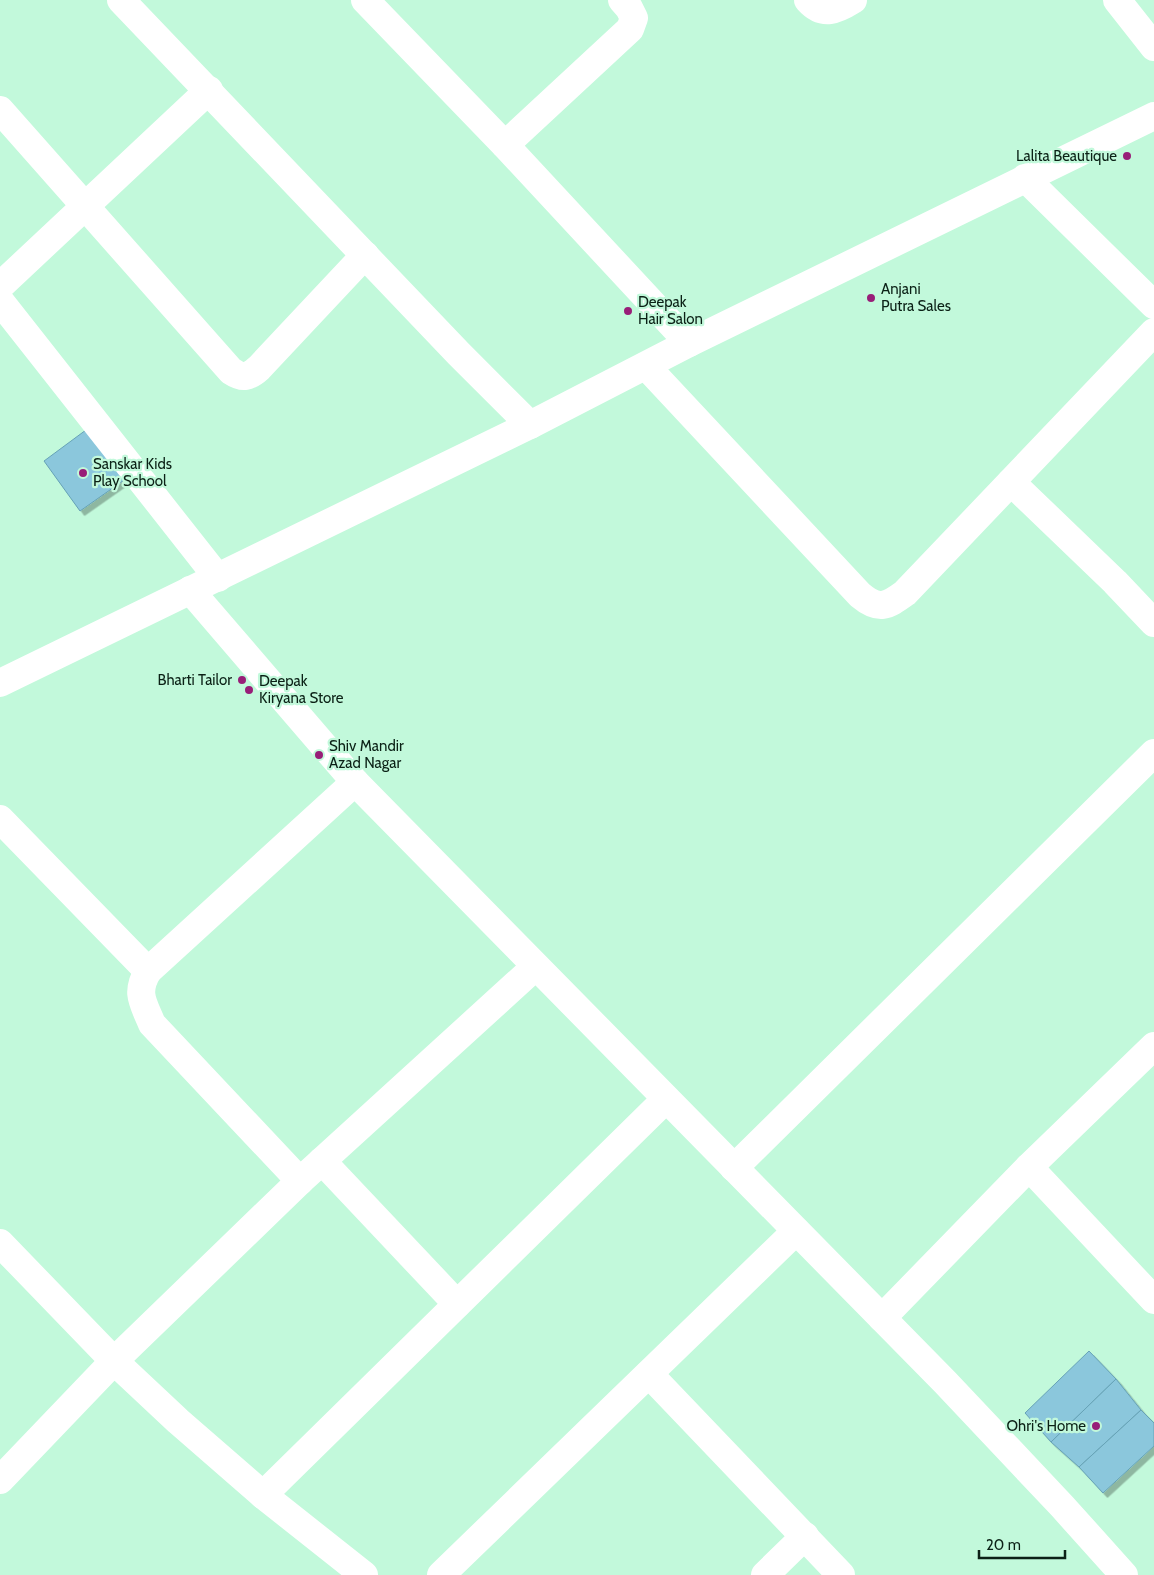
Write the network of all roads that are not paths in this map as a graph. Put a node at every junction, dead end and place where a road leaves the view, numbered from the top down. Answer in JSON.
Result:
{"nodes":[{"id":1,"x":121,"y":0,"type":"edge"},
{"id":2,"x":365,"y":0,"type":"edge"},
{"id":3,"x":622,"y":0,"type":"edge"},
{"id":4,"x":808,"y":0,"type":"edge"},
{"id":5,"x":853,"y":0,"type":"edge"},
{"id":6,"x":1117,"y":0,"type":"edge"},
{"id":7,"x":1154,"y":47,"type":"edge"},
{"id":8,"x":209,"y":90,"type":"junction"},
{"id":9,"x":0,"y":110,"type":"edge"},
{"id":10,"x":1154,"y":116,"type":"edge"},
{"id":11,"x":505,"y":145,"type":"junction"},
{"id":12,"x":1025,"y":178,"type":"junction"},
{"id":13,"x":85,"y":206,"type":"junction"},
{"id":14,"x":365,"y":255,"type":"junction"},
{"id":15,"x":0,"y":286,"type":"edge"},
{"id":16,"x":0,"y":301,"type":"edge"},
{"id":17,"x":1154,"y":305,"type":"edge"},
{"id":18,"x":1154,"y":332,"type":"edge"},
{"id":19,"x":689,"y":343,"type":"junction"},
{"id":20,"x":646,"y":366,"type":"junction"},
{"id":21,"x":530,"y":425,"type":"junction"},
{"id":22,"x":1011,"y":482,"type":"junction"},
{"id":23,"x":218,"y":578,"type":"junction"},
{"id":24,"x":190,"y":590,"type":"junction"},
{"id":25,"x":1154,"y":623,"type":"edge"},
{"id":26,"x":0,"y":683,"type":"edge"},
{"id":27,"x":1154,"y":753,"type":"edge"},
{"id":28,"x":355,"y":782,"type":"junction"},
{"id":29,"x":0,"y":819,"type":"edge"},
{"id":30,"x":535,"y":966,"type":"junction"},
{"id":31,"x":148,"y":971,"type":"junction"},
{"id":32,"x":1154,"y":1046,"type":"edge"},
{"id":33,"x":666,"y":1099,"type":"junction"},
{"id":34,"x":322,"y":1161,"type":"junction"},
{"id":35,"x":1029,"y":1167,"type":"junction"},
{"id":36,"x":734,"y":1168,"type":"junction"},
{"id":37,"x":300,"y":1181,"type":"junction"},
{"id":38,"x":796,"y":1231,"type":"junction"},
{"id":39,"x":0,"y":1243,"type":"edge"},
{"id":40,"x":1154,"y":1300,"type":"edge"},
{"id":41,"x":457,"y":1304,"type":"junction"},
{"id":42,"x":882,"y":1318,"type":"junction"},
{"id":43,"x":114,"y":1361,"type":"junction"},
{"id":44,"x":649,"y":1374,"type":"junction"},
{"id":45,"x":0,"y":1480,"type":"edge"},
{"id":46,"x":263,"y":1495,"type":"junction"},
{"id":47,"x":806,"y":1536,"type":"junction"},
{"id":48,"x":364,"y":1575,"type":"edge"},
{"id":49,"x":441,"y":1575,"type":"edge"},
{"id":50,"x":765,"y":1575,"type":"edge"},
{"id":51,"x":841,"y":1575,"type":"edge"},
{"id":52,"x":1124,"y":1575,"type":"edge"}],
"edges":[{"from":1,"to":8,"type":"street"},
{"from":2,"to":11,"type":"street"},
{"from":3,"to":11,"type":"street"},
{"from":4,"to":5,"type":"street"},
{"from":6,"to":7,"type":"street"},
{"from":8,"to":13,"type":"street"},
{"from":8,"to":14,"type":"street"},
{"from":9,"to":13,"type":"street"},
{"from":10,"to":12,"type":"street"},
{"from":11,"to":19,"type":"street"},
{"from":12,"to":17,"type":"street"},
{"from":12,"to":19,"type":"street"},
{"from":13,"to":14,"type":"street"},
{"from":13,"to":15,"type":"street"},
{"from":14,"to":21,"type":"street"},
{"from":16,"to":23,"type":"street"},
{"from":18,"to":22,"type":"street"},
{"from":19,"to":20,"type":"street"},
{"from":20,"to":21,"type":"street"},
{"from":20,"to":22,"type":"street"},
{"from":21,"to":23,"type":"street"},
{"from":22,"to":25,"type":"street"},
{"from":23,"to":24,"type":"street"},
{"from":24,"to":26,"type":"street"},
{"from":24,"to":28,"type":"street"},
{"from":27,"to":36,"type":"street"},
{"from":28,"to":30,"type":"street"},
{"from":28,"to":31,"type":"street"},
{"from":29,"to":31,"type":"street"},
{"from":30,"to":33,"type":"street"},
{"from":30,"to":34,"type":"street"},
{"from":31,"to":37,"type":"street"},
{"from":32,"to":35,"type":"street"},
{"from":33,"to":36,"type":"street"},
{"from":33,"to":41,"type":"street"},
{"from":34,"to":37,"type":"street"},
{"from":34,"to":41,"type":"street"},
{"from":35,"to":40,"type":"street"},
{"from":35,"to":42,"type":"street"},
{"from":36,"to":38,"type":"street"},
{"from":37,"to":43,"type":"street"},
{"from":38,"to":42,"type":"street"},
{"from":38,"to":44,"type":"street"},
{"from":39,"to":43,"type":"street"},
{"from":41,"to":46,"type":"street"},
{"from":42,"to":52,"type":"street"},
{"from":43,"to":45,"type":"street"},
{"from":43,"to":46,"type":"street"},
{"from":44,"to":47,"type":"street"},
{"from":44,"to":49,"type":"street"},
{"from":46,"to":48,"type":"street"},
{"from":47,"to":50,"type":"street"},
{"from":47,"to":51,"type":"street"}]}
